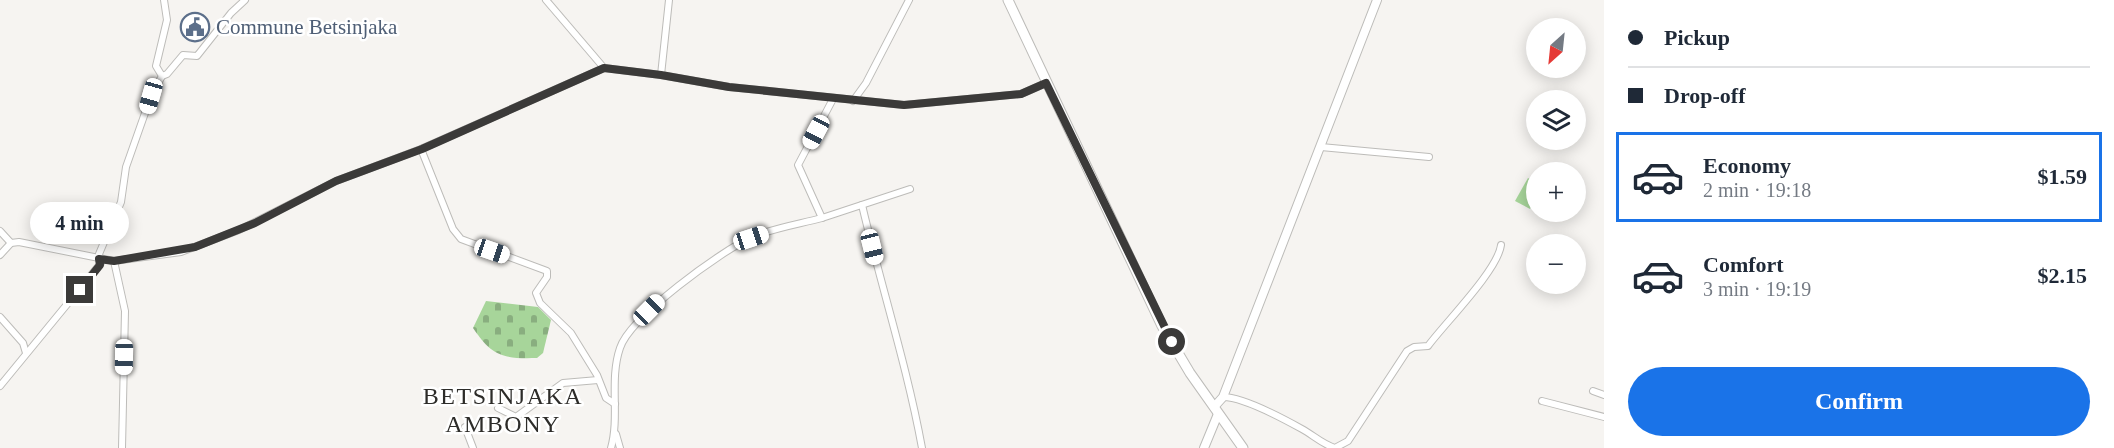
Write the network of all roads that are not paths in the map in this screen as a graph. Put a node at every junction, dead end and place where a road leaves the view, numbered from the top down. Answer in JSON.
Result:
{"nodes":[{"id":1,"x":245,"y":0,"type":"edge"},
{"id":2,"x":546,"y":0,"type":"edge"},
{"id":3,"x":669,"y":0,"type":"edge"},
{"id":4,"x":909,"y":0,"type":"edge"},
{"id":5,"x":1008,"y":0,"type":"edge"},
{"id":6,"x":1377,"y":0,"type":"edge"},
{"id":7,"x":162,"y":1,"type":"edge"},
{"id":8,"x":604,"y":68,"type":"junction"},
{"id":9,"x":661,"y":75,"type":"junction"},
{"id":10,"x":162,"y":76,"type":"junction"},
{"id":11,"x":1046,"y":83,"type":"junction"},
{"id":12,"x":833,"y":99,"type":"junction"},
{"id":13,"x":854,"y":101,"type":"junction"},
{"id":14,"x":1321,"y":147,"type":"junction"},
{"id":15,"x":422,"y":149,"type":"junction"},
{"id":16,"x":1429,"y":157,"type":"dead end"},
{"id":17,"x":910,"y":189,"type":"dead end"},
{"id":18,"x":862,"y":205,"type":"junction"},
{"id":19,"x":822,"y":218,"type":"junction"},
{"id":20,"x":0,"y":231,"type":"edge"},
{"id":21,"x":11,"y":243,"type":"junction"},
{"id":22,"x":1501,"y":245,"type":"dead end"},
{"id":23,"x":0,"y":255,"type":"edge"},
{"id":24,"x":99,"y":259,"type":"junction"},
{"id":25,"x":114,"y":261,"type":"junction"},
{"id":26,"x":0,"y":317,"type":"edge"},
{"id":27,"x":26,"y":353,"type":"junction"},
{"id":28,"x":598,"y":380,"type":"junction"},
{"id":29,"x":0,"y":386,"type":"edge"},
{"id":30,"x":1593,"y":391,"type":"dead end"},
{"id":31,"x":1604,"y":395,"type":"edge"},
{"id":32,"x":1223,"y":397,"type":"junction"},
{"id":33,"x":1542,"y":401,"type":"dead end"},
{"id":34,"x":615,"y":404,"type":"junction"},
{"id":35,"x":498,"y":408,"type":"dead end"},
{"id":36,"x":1216,"y":411,"type":"junction"},
{"id":37,"x":1604,"y":417,"type":"edge"},
{"id":38,"x":465,"y":427,"type":"dead end"},
{"id":39,"x":615,"y":432,"type":"junction"},
{"id":40,"x":122,"y":448,"type":"edge"},
{"id":41,"x":473,"y":448,"type":"edge"},
{"id":42,"x":611,"y":448,"type":"edge"},
{"id":43,"x":620,"y":448,"type":"edge"},
{"id":44,"x":922,"y":448,"type":"edge"},
{"id":45,"x":1204,"y":448,"type":"edge"},
{"id":46,"x":1243,"y":448,"type":"edge"}],
"edges":[{"from":1,"to":10,"type":"street"},
{"from":2,"to":8,"type":"street"},
{"from":3,"to":9,"type":"street"},
{"from":4,"to":13,"type":"street"},
{"from":5,"to":11,"type":"main road"},
{"from":6,"to":14,"type":"street"},
{"from":7,"to":10,"type":"street"},
{"from":8,"to":9,"type":"street"},
{"from":8,"to":15,"type":"street"},
{"from":9,"to":12,"type":"street"},
{"from":10,"to":24,"type":"street"},
{"from":11,"to":13,"type":"street"},
{"from":11,"to":36,"type":"main road"},
{"from":12,"to":13,"type":"street"},
{"from":12,"to":19,"type":"street"},
{"from":14,"to":16,"type":"street"},
{"from":14,"to":32,"type":"street"},
{"from":15,"to":25,"type":"street"},
{"from":15,"to":28,"type":"street"},
{"from":17,"to":18,"type":"street"},
{"from":18,"to":19,"type":"street"},
{"from":18,"to":44,"type":"street"},
{"from":19,"to":34,"type":"street"},
{"from":20,"to":21,"type":"street"},
{"from":21,"to":23,"type":"street"},
{"from":21,"to":24,"type":"street"},
{"from":22,"to":32,"type":"street"},
{"from":24,"to":25,"type":"street"},
{"from":24,"to":27,"type":"street"},
{"from":25,"to":40,"type":"street"},
{"from":26,"to":27,"type":"street"},
{"from":27,"to":29,"type":"street"},
{"from":28,"to":34,"type":"street"},
{"from":28,"to":35,"type":"street"},
{"from":30,"to":31,"type":"street"},
{"from":32,"to":36,"type":"street"},
{"from":33,"to":37,"type":"street"},
{"from":34,"to":39,"type":"street"},
{"from":36,"to":45,"type":"street"},
{"from":36,"to":46,"type":"main road"},
{"from":38,"to":41,"type":"street"},
{"from":39,"to":42,"type":"street"},
{"from":39,"to":43,"type":"street"}]}
